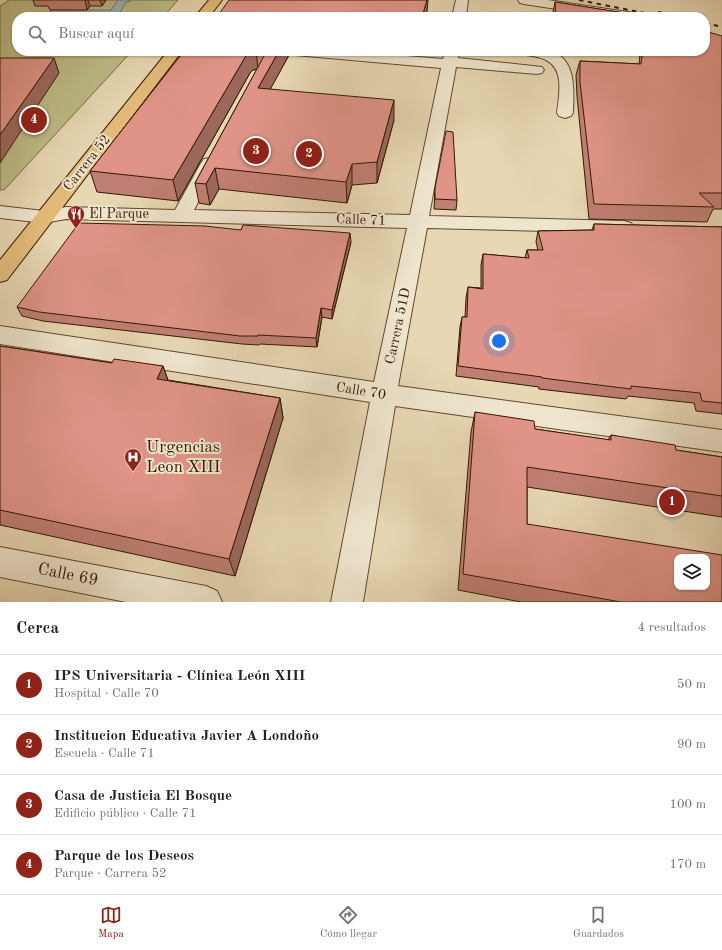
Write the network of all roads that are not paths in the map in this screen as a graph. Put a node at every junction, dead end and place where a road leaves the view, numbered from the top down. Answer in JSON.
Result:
{"nodes":[{"id":1,"x":216,"y":0,"type":"edge"},
{"id":2,"x":462,"y":0,"type":"edge"},
{"id":3,"x":524,"y":0,"type":"edge"},
{"id":4,"x":206,"y":12,"type":"edge"},
{"id":5,"x":460,"y":12,"type":"edge"},
{"id":6,"x":602,"y":12,"type":"edge"},
{"id":7,"x":172,"y":56,"type":"edge"},
{"id":8,"x":392,"y":56,"type":"edge"},
{"id":9,"x":549,"y":56,"type":"edge"},
{"id":10,"x":451,"y":59,"type":"edge"},
{"id":11,"x":537,"y":70,"type":"dead end"},
{"id":12,"x":565,"y":113,"type":"dead end"},
{"id":13,"x":217,"y":149,"type":"edge"},
{"id":14,"x":0,"y":212,"type":"edge"},
{"id":15,"x":181,"y":216,"type":"junction"},
{"id":16,"x":44,"y":217,"type":"junction"},
{"id":17,"x":419,"y":222,"type":"junction"},
{"id":18,"x":642,"y":228,"type":"edge"},
{"id":19,"x":0,"y":275,"type":"edge"},
{"id":20,"x":0,"y":335,"type":"edge"},
{"id":21,"x":384,"y":394,"type":"junction"},
{"id":22,"x":722,"y":441,"type":"edge"},
{"id":23,"x":0,"y":562,"type":"edge"},
{"id":24,"x":206,"y":602,"type":"edge"},
{"id":25,"x":347,"y":602,"type":"edge"}],
"edges":[{"from":1,"to":4,"type":"main road"},
{"from":2,"to":5,"type":"street"},
{"from":3,"to":6,"type":"street"},
{"from":7,"to":16,"type":"main road","name":"Carrera 52"},
{"from":8,"to":10,"type":"street"},
{"from":9,"to":12,"type":"street"},
{"from":10,"to":11,"type":"street"},
{"from":10,"to":17,"type":"street","name":"Carrera 51D"},
{"from":13,"to":15,"type":"street"},
{"from":14,"to":16,"type":"street","name":"Calle 71"},
{"from":15,"to":16,"type":"street","name":"Calle 71"},
{"from":15,"to":17,"type":"street","name":"Calle 71"},
{"from":16,"to":19,"type":"main road","name":"Carrera 52"},
{"from":17,"to":18,"type":"street","name":"Calle 71"},
{"from":17,"to":21,"type":"street","name":"Carrera 51D"},
{"from":20,"to":21,"type":"street","name":"Calle 70"},
{"from":21,"to":22,"type":"street","name":"Calle 70"},
{"from":21,"to":25,"type":"street","name":"Carrera 51D"},
{"from":23,"to":24,"type":"street","name":"Calle 69"}]}
